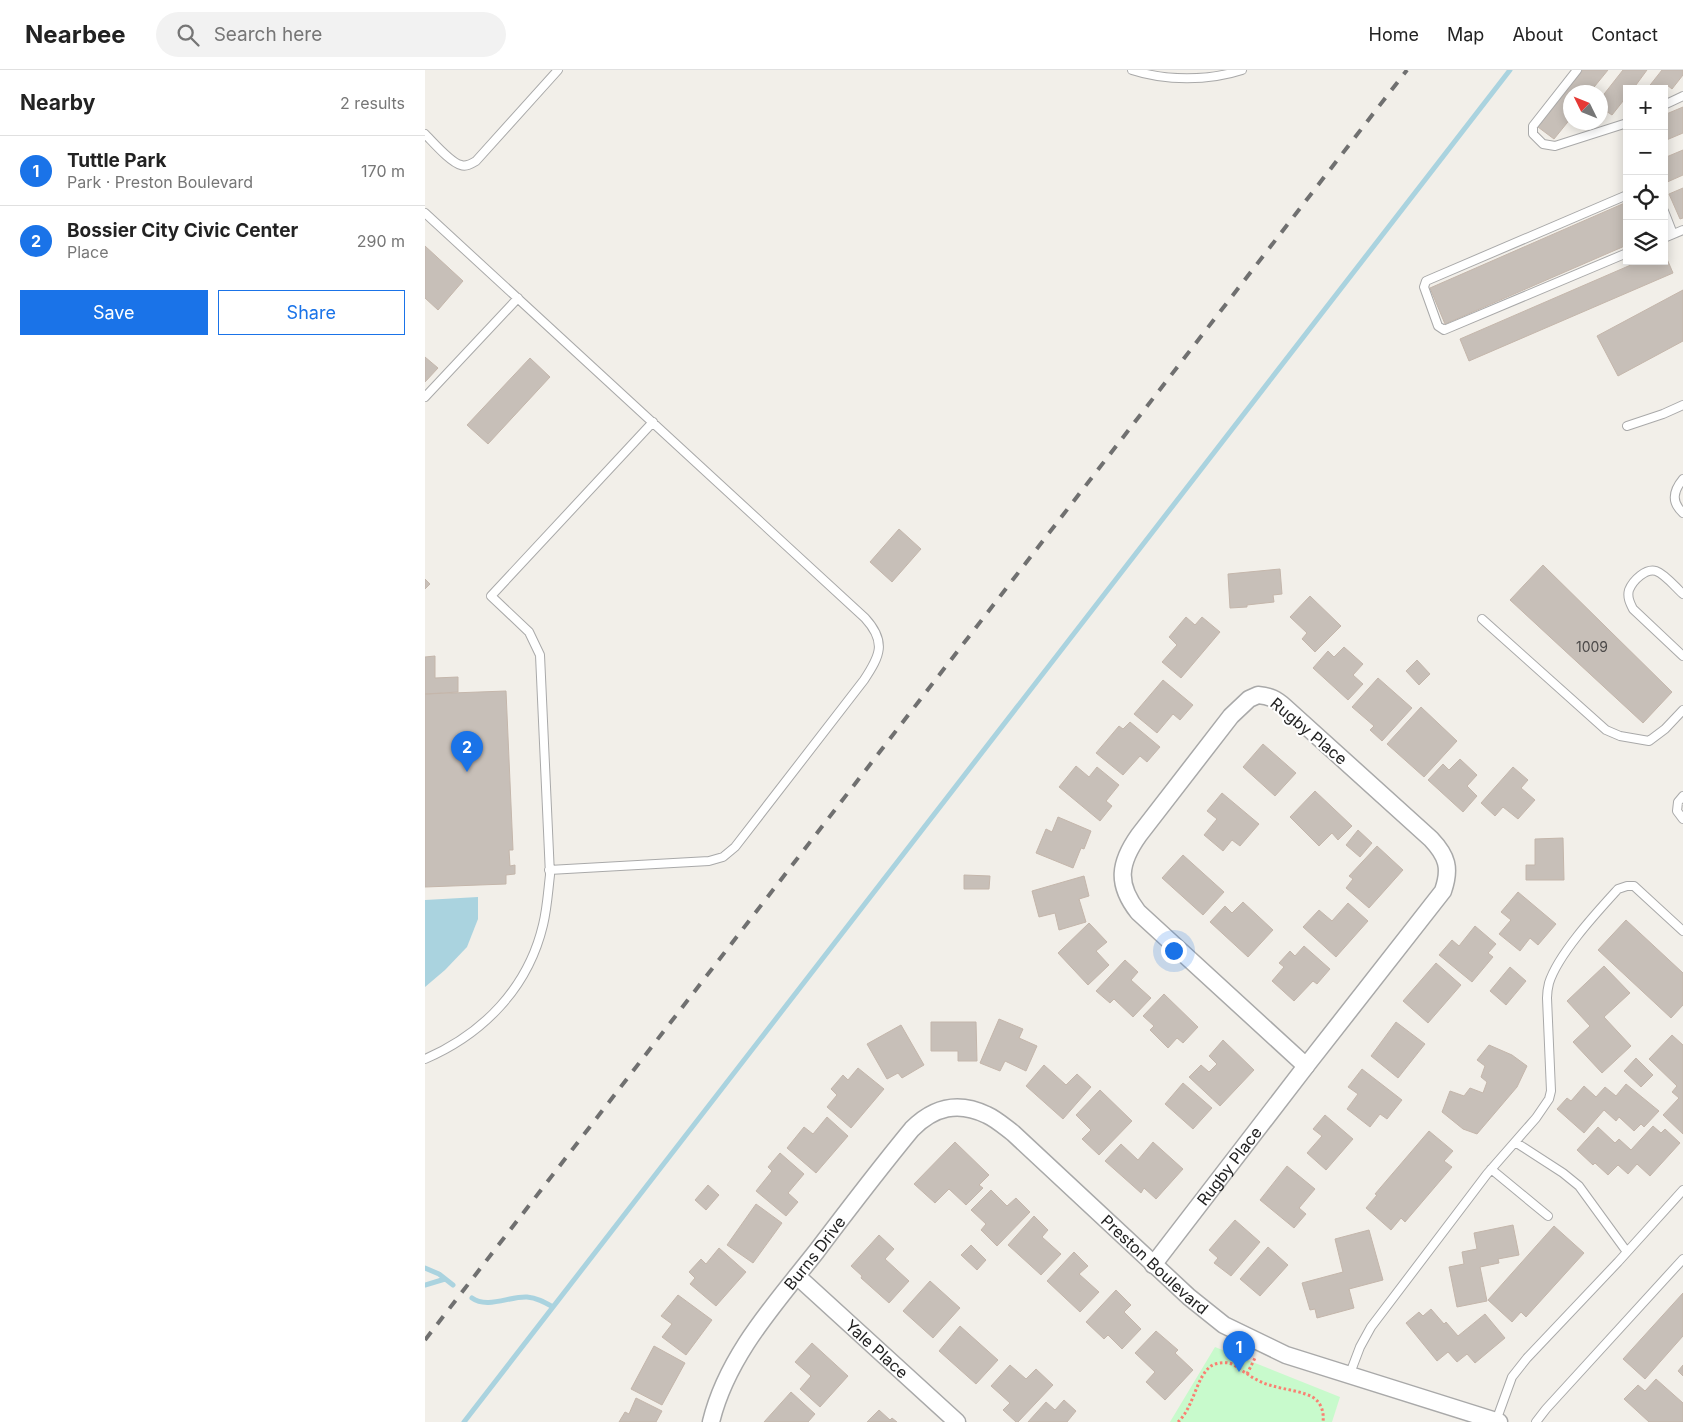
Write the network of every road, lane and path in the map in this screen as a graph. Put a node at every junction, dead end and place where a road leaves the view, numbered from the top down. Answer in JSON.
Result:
{"nodes":[{"id":1,"x":558,"y":70,"type":"edge"},
{"id":2,"x":1132,"y":70,"type":"edge"},
{"id":3,"x":1243,"y":70,"type":"edge"},
{"id":4,"x":1577,"y":70,"type":"edge"},
{"id":5,"x":1683,"y":96,"type":"edge"},
{"id":6,"x":1668,"y":103,"type":"edge"},
{"id":7,"x":1623,"y":123,"type":"edge"},
{"id":8,"x":425,"y":134,"type":"edge"},
{"id":9,"x":1623,"y":197,"type":"edge"},
{"id":10,"x":425,"y":212,"type":"edge"},
{"id":11,"x":1668,"y":220,"type":"edge"},
{"id":12,"x":1683,"y":230,"type":"edge"},
{"id":13,"x":1673,"y":234,"type":"junction"},
{"id":14,"x":1668,"y":236,"type":"edge"},
{"id":15,"x":1623,"y":255,"type":"edge"},
{"id":16,"x":517,"y":298,"type":"junction"},
{"id":17,"x":425,"y":397,"type":"edge"},
{"id":18,"x":1683,"y":405,"type":"edge"},
{"id":19,"x":653,"y":422,"type":"junction"},
{"id":20,"x":1627,"y":426,"type":"dead end"},
{"id":21,"x":1683,"y":479,"type":"edge"},
{"id":22,"x":1683,"y":513,"type":"edge"},
{"id":23,"x":1683,"y":594,"type":"edge"},
{"id":24,"x":1483,"y":619,"type":"dead end"},
{"id":25,"x":1683,"y":656,"type":"edge"},
{"id":26,"x":1683,"y":710,"type":"edge"},
{"id":27,"x":1683,"y":796,"type":"edge"},
{"id":28,"x":1683,"y":819,"type":"edge"},
{"id":29,"x":549,"y":870,"type":"junction"},
{"id":30,"x":1683,"y":931,"type":"edge"},
{"id":31,"x":425,"y":1059,"type":"edge"},
{"id":32,"x":1306,"y":1066,"type":"junction"},
{"id":33,"x":948,"y":1107,"type":"joint"},
{"id":34,"x":1515,"y":1142,"type":"junction"},
{"id":35,"x":1491,"y":1169,"type":"junction"},
{"id":36,"x":1683,"y":1190,"type":"edge"},
{"id":37,"x":1548,"y":1216,"type":"dead end"},
{"id":38,"x":1627,"y":1252,"type":"junction"},
{"id":39,"x":1683,"y":1259,"type":"edge"},
{"id":40,"x":1153,"y":1265,"type":"junction"},
{"id":41,"x":797,"y":1276,"type":"junction"},
{"id":42,"x":1349,"y":1376,"type":"junction"},
{"id":43,"x":1498,"y":1421,"type":"edge"},
{"id":44,"x":711,"y":1422,"type":"edge"},
{"id":45,"x":957,"y":1422,"type":"edge"},
{"id":46,"x":1178,"y":1422,"type":"edge"},
{"id":47,"x":1323,"y":1422,"type":"edge"},
{"id":48,"x":1536,"y":1422,"type":"edge"}],
"edges":[{"from":1,"to":8,"type":"lane"},
{"from":2,"to":3,"type":"lane"},
{"from":4,"to":7,"type":"lane"},
{"from":5,"to":6,"type":"lane"},
{"from":9,"to":15,"type":"lane"},
{"from":10,"to":16,"type":"lane"},
{"from":11,"to":13,"type":"lane"},
{"from":12,"to":13,"type":"lane"},
{"from":13,"to":14,"type":"lane"},
{"from":16,"to":17,"type":"lane"},
{"from":16,"to":19,"type":"lane"},
{"from":18,"to":20,"type":"lane"},
{"from":19,"to":29,"type":"lane"},
{"from":19,"to":29,"type":"lane"},
{"from":21,"to":22,"type":"lane"},
{"from":23,"to":25,"type":"lane"},
{"from":24,"to":26,"type":"lane"},
{"from":27,"to":28,"type":"lane"},
{"from":29,"to":31,"type":"lane"},
{"from":30,"to":34,"type":"lane"},
{"from":32,"to":32,"type":"street","name":"Rugby Place"},
{"from":32,"to":40,"type":"street","name":"Rugby Place"},
{"from":33,"to":40,"type":"street","name":"Preston Boulevard"},
{"from":33,"to":41,"type":"street","name":"Burns Drive"},
{"from":34,"to":35,"type":"lane"},
{"from":34,"to":38,"type":"lane"},
{"from":35,"to":37,"type":"lane"},
{"from":35,"to":42,"type":"lane"},
{"from":36,"to":38,"type":"lane"},
{"from":38,"to":43,"type":"lane"},
{"from":39,"to":48,"type":"lane"},
{"from":40,"to":42,"type":"street","name":"Preston Boulevard"},
{"from":41,"to":44,"type":"street","name":"Burns Drive"},
{"from":41,"to":45,"type":"street","name":"Yale Place"},
{"from":42,"to":43,"type":"street","name":"Preston Boulevard"},
{"from":46,"to":47,"type":"path"}]}
